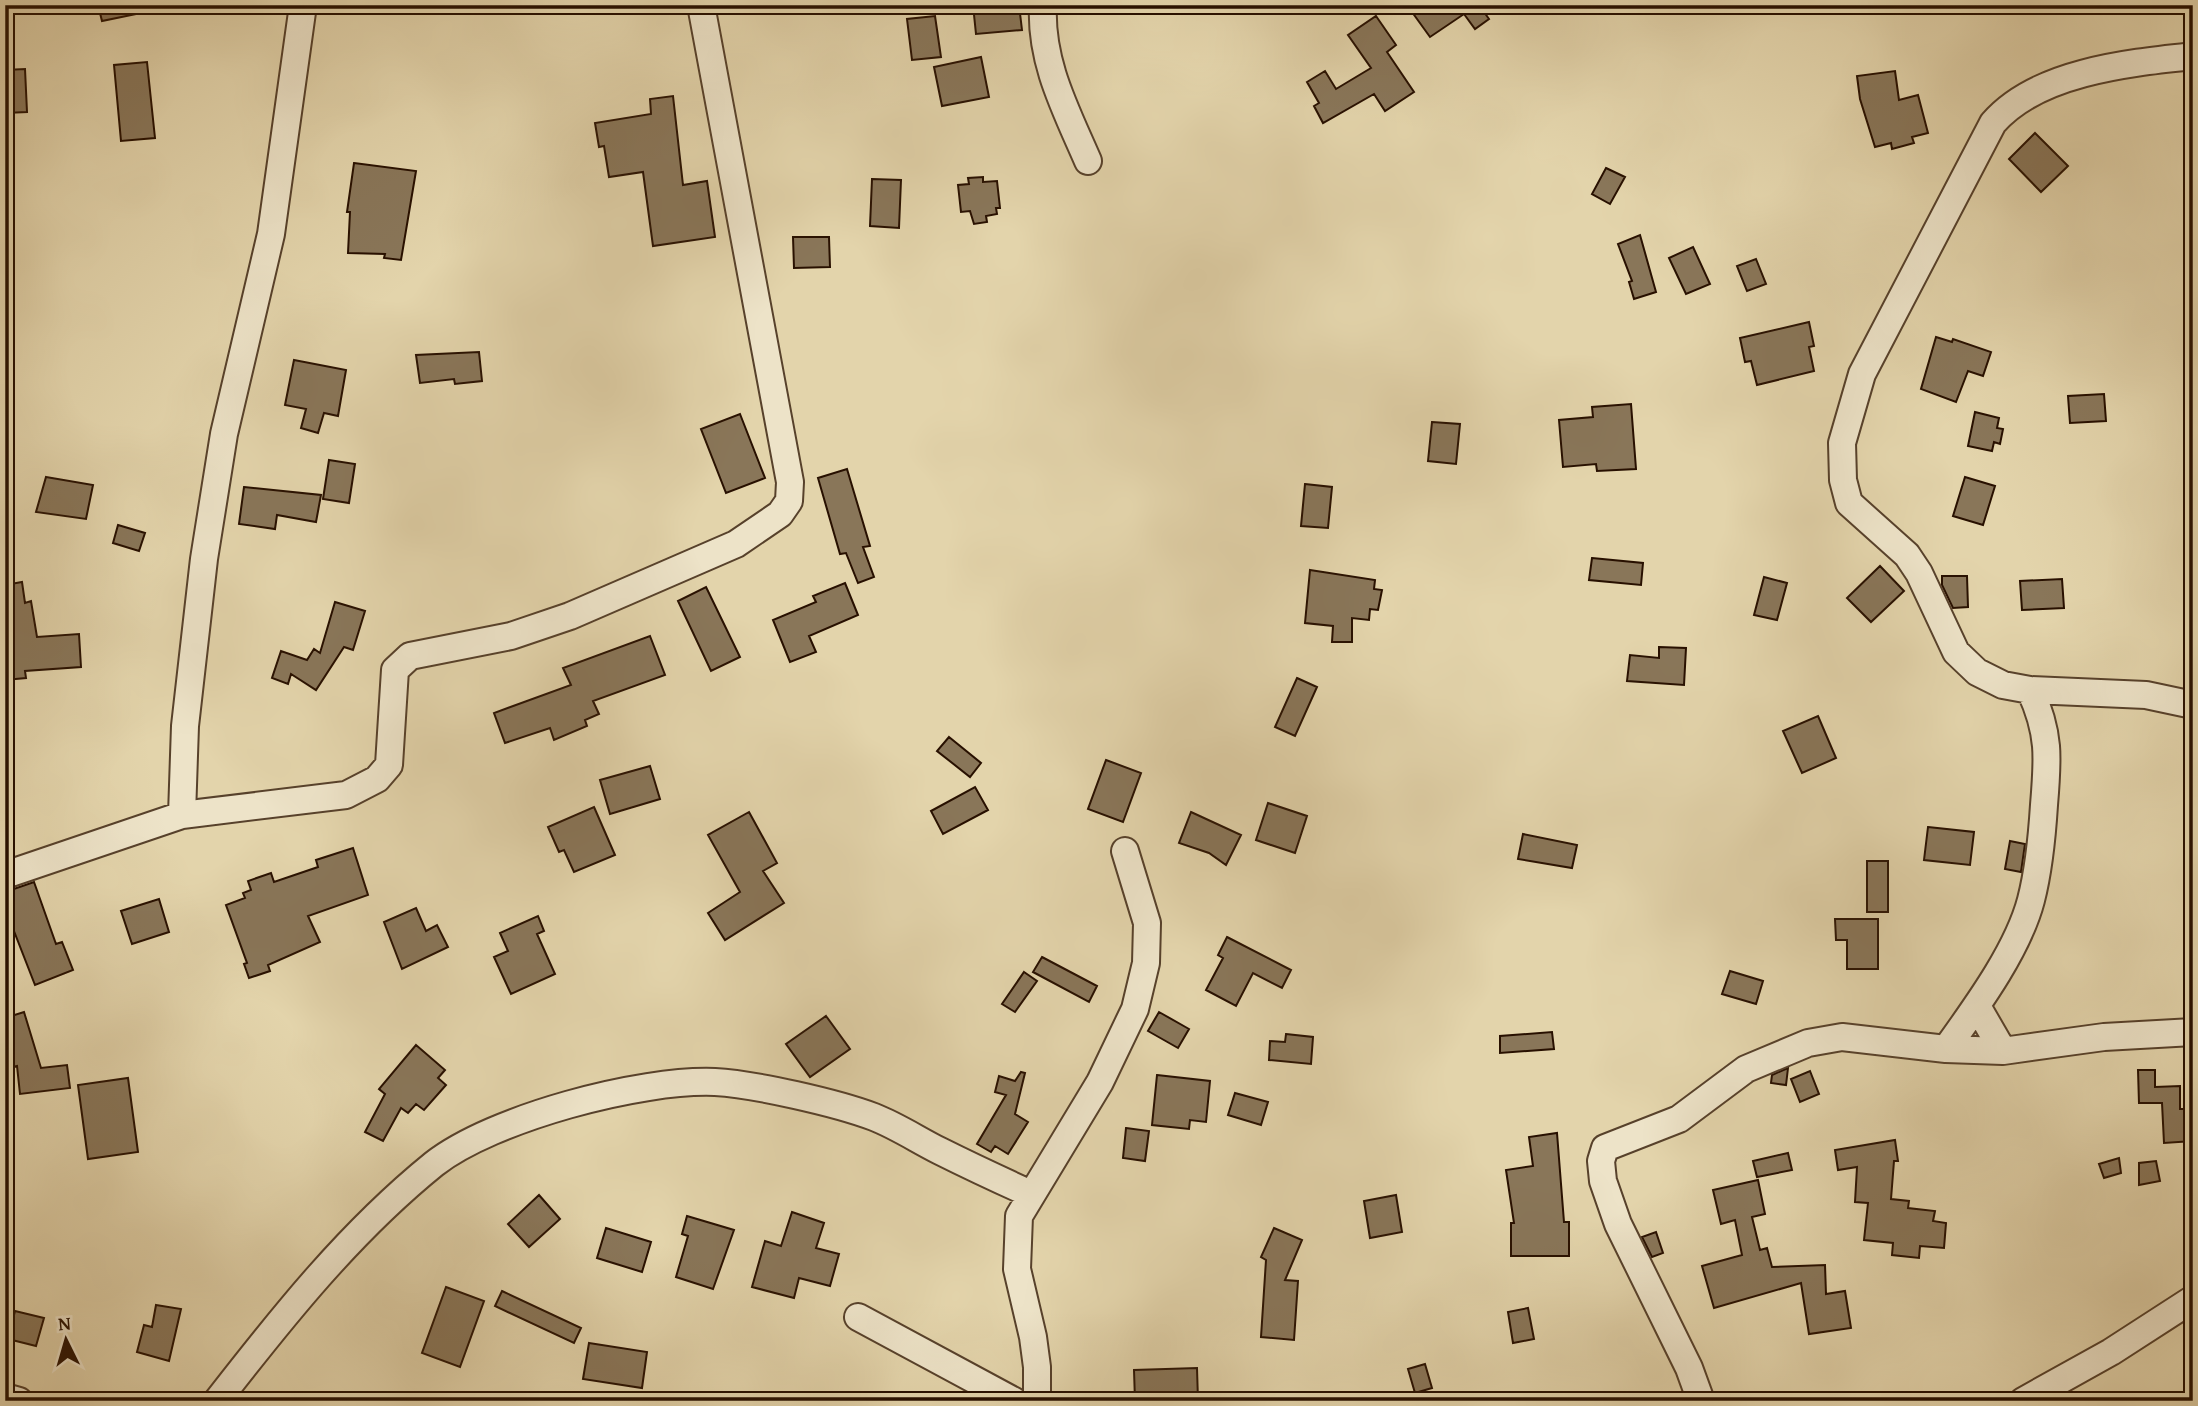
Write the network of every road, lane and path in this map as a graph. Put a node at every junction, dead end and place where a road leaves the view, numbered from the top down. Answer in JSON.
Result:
{"nodes":[{"id":1,"x":303,"y":5,"type":"edge"},
{"id":2,"x":701,"y":5,"type":"edge"},
{"id":3,"x":1042,"y":5,"type":"edge"},
{"id":4,"x":2193,"y":56,"type":"edge"},
{"id":5,"x":1088,"y":161,"type":"dead end"},
{"id":6,"x":2030,"y":690,"type":"junction"},
{"id":7,"x":2066,"y":690,"type":"junction"},
{"id":8,"x":2193,"y":705,"type":"edge"},
{"id":9,"x":2043,"y":719,"type":"junction"},
{"id":10,"x":182,"y":816,"type":"junction"},
{"id":11,"x":1125,"y":850,"type":"dead end"},
{"id":12,"x":5,"y":875,"type":"edge"},
{"id":13,"x":1977,"y":1006,"type":"junction"},
{"id":14,"x":2193,"y":1032,"type":"edge"},
{"id":15,"x":1946,"y":1049,"type":"junction"},
{"id":16,"x":2003,"y":1051,"type":"junction"},
{"id":17,"x":1031,"y":1194,"type":"junction"},
{"id":18,"x":2193,"y":1299,"type":"edge"},
{"id":19,"x":858,"y":1317,"type":"dead end"},
{"id":20,"x":5,"y":1397,"type":"edge"},
{"id":21,"x":19,"y":1401,"type":"edge"},
{"id":22,"x":217,"y":1401,"type":"edge"},
{"id":23,"x":1014,"y":1401,"type":"edge"},
{"id":24,"x":1037,"y":1401,"type":"edge"},
{"id":25,"x":1701,"y":1401,"type":"edge"},
{"id":26,"x":2023,"y":1401,"type":"edge"}],
"edges":[{"from":1,"to":10,"type":"street"},
{"from":2,"to":10,"type":"street"},
{"from":3,"to":5,"type":"street"},
{"from":4,"to":6,"type":"street"},
{"from":6,"to":7,"type":"street"},
{"from":6,"to":9,"type":"street"},
{"from":7,"to":8,"type":"street"},
{"from":7,"to":9,"type":"street"},
{"from":9,"to":13,"type":"street"},
{"from":10,"to":12,"type":"street"},
{"from":11,"to":17,"type":"street"},
{"from":13,"to":15,"type":"street"},
{"from":13,"to":16,"type":"street"},
{"from":14,"to":16,"type":"street"},
{"from":15,"to":16,"type":"street"},
{"from":15,"to":25,"type":"street"},
{"from":17,"to":22,"type":"street"},
{"from":17,"to":24,"type":"street"},
{"from":18,"to":26,"type":"street"},
{"from":19,"to":23,"type":"street"},
{"from":20,"to":21,"type":"street"}]}
